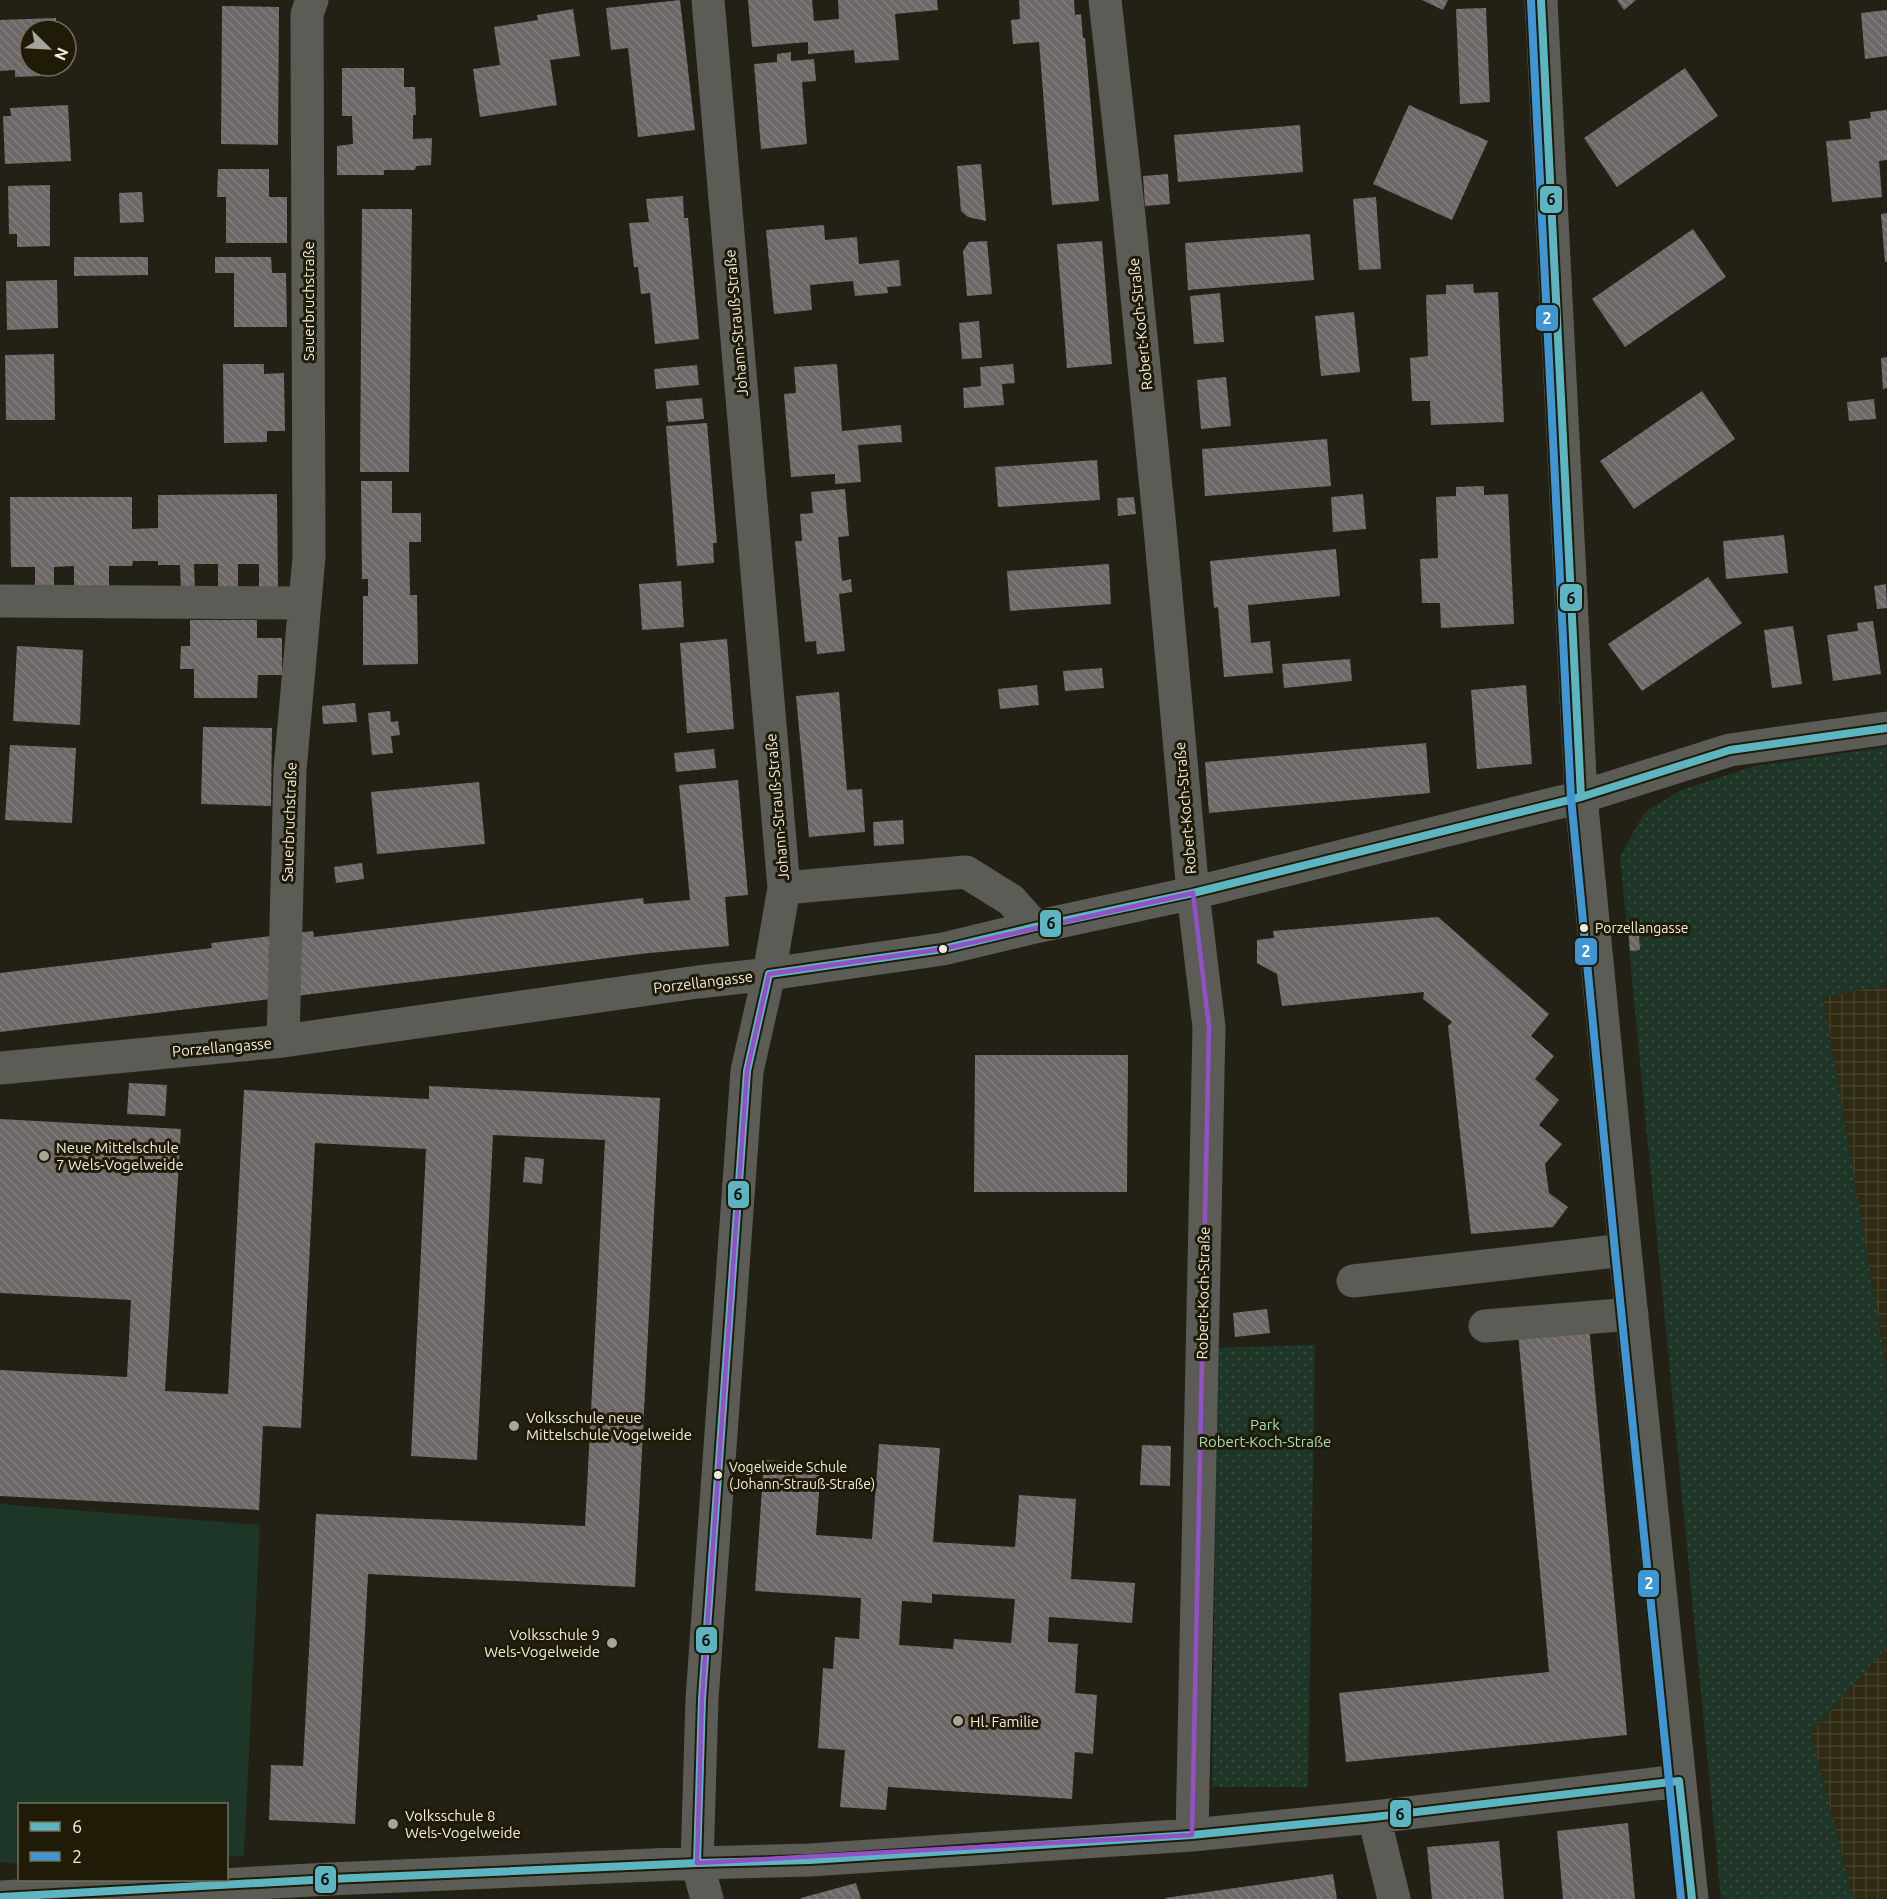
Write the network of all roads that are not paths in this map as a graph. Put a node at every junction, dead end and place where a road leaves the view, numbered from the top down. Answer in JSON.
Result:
{"nodes":[{"id":1,"x":312,"y":0,"type":"edge"},
{"id":2,"x":708,"y":0,"type":"edge"},
{"id":3,"x":1105,"y":0,"type":"edge"},
{"id":4,"x":1541,"y":0,"type":"edge"},
{"id":5,"x":3,"y":601,"type":"dead end"},
{"id":6,"x":305,"y":603,"type":"junction"},
{"id":7,"x":1887,"y":728,"type":"edge"},
{"id":8,"x":1581,"y":797,"type":"junction"},
{"id":9,"x":784,"y":888,"type":"junction"},
{"id":10,"x":1193,"y":893,"type":"junction"},
{"id":11,"x":1035,"y":927,"type":"junction"},
{"id":12,"x":769,"y":974,"type":"junction"},
{"id":13,"x":283,"y":1041,"type":"junction"},
{"id":14,"x":0,"y":1068,"type":"edge"},
{"id":15,"x":1625,"y":1250,"type":"junction"},
{"id":16,"x":1353,"y":1281,"type":"dead end"},
{"id":17,"x":1632,"y":1314,"type":"junction"},
{"id":18,"x":1485,"y":1326,"type":"dead end"},
{"id":19,"x":1679,"y":1781,"type":"junction"},
{"id":20,"x":1374,"y":1817,"type":"junction"},
{"id":21,"x":1192,"y":1834,"type":"junction"},
{"id":22,"x":698,"y":1863,"type":"junction"},
{"id":23,"x":330,"y":1889,"type":"edge"},
{"id":24,"x":0,"y":1897,"type":"edge"},
{"id":25,"x":707,"y":1899,"type":"edge"},
{"id":26,"x":1394,"y":1899,"type":"edge"},
{"id":27,"x":1692,"y":1899,"type":"edge"}],
"edges":[{"from":1,"to":6,"type":"street","name":"Sauerbruchstraße"},
{"from":2,"to":9,"type":"street","name":"Johann-Strauß-Straße"},
{"from":3,"to":10,"type":"street","name":"Robert-Koch-Straße"},
{"from":4,"to":8,"type":"street"},
{"from":5,"to":6,"type":"street"},
{"from":6,"to":13,"type":"street","name":"Sauerbruchstraße"},
{"from":7,"to":8,"type":"street","name":"Porzellangasse"},
{"from":8,"to":10,"type":"street","name":"Porzellangasse"},
{"from":8,"to":15,"type":"street"},
{"from":9,"to":11,"type":"street"},
{"from":9,"to":12,"type":"street","name":"Johann-Strauß-Straße"},
{"from":10,"to":11,"type":"street","name":"Porzellangasse"},
{"from":10,"to":21,"type":"street","name":"Robert-Koch-Straße"},
{"from":11,"to":12,"type":"street","name":"Porzellangasse"},
{"from":12,"to":13,"type":"street","name":"Porzellangasse"},
{"from":12,"to":22,"type":"street","name":"Johann-Strauß-Straße"},
{"from":13,"to":14,"type":"street","name":"Porzellangasse"},
{"from":15,"to":16,"type":"street"},
{"from":15,"to":17,"type":"street"},
{"from":17,"to":18,"type":"street"},
{"from":17,"to":19,"type":"street"},
{"from":19,"to":20,"type":"street"},
{"from":19,"to":27,"type":"street"},
{"from":20,"to":21,"type":"street"},
{"from":20,"to":26,"type":"street"},
{"from":21,"to":22,"type":"street"},
{"from":22,"to":23,"type":"street"},
{"from":22,"to":25,"type":"street","name":"Johann-Strauß-Straße"},
{"from":23,"to":24,"type":"street"}]}
